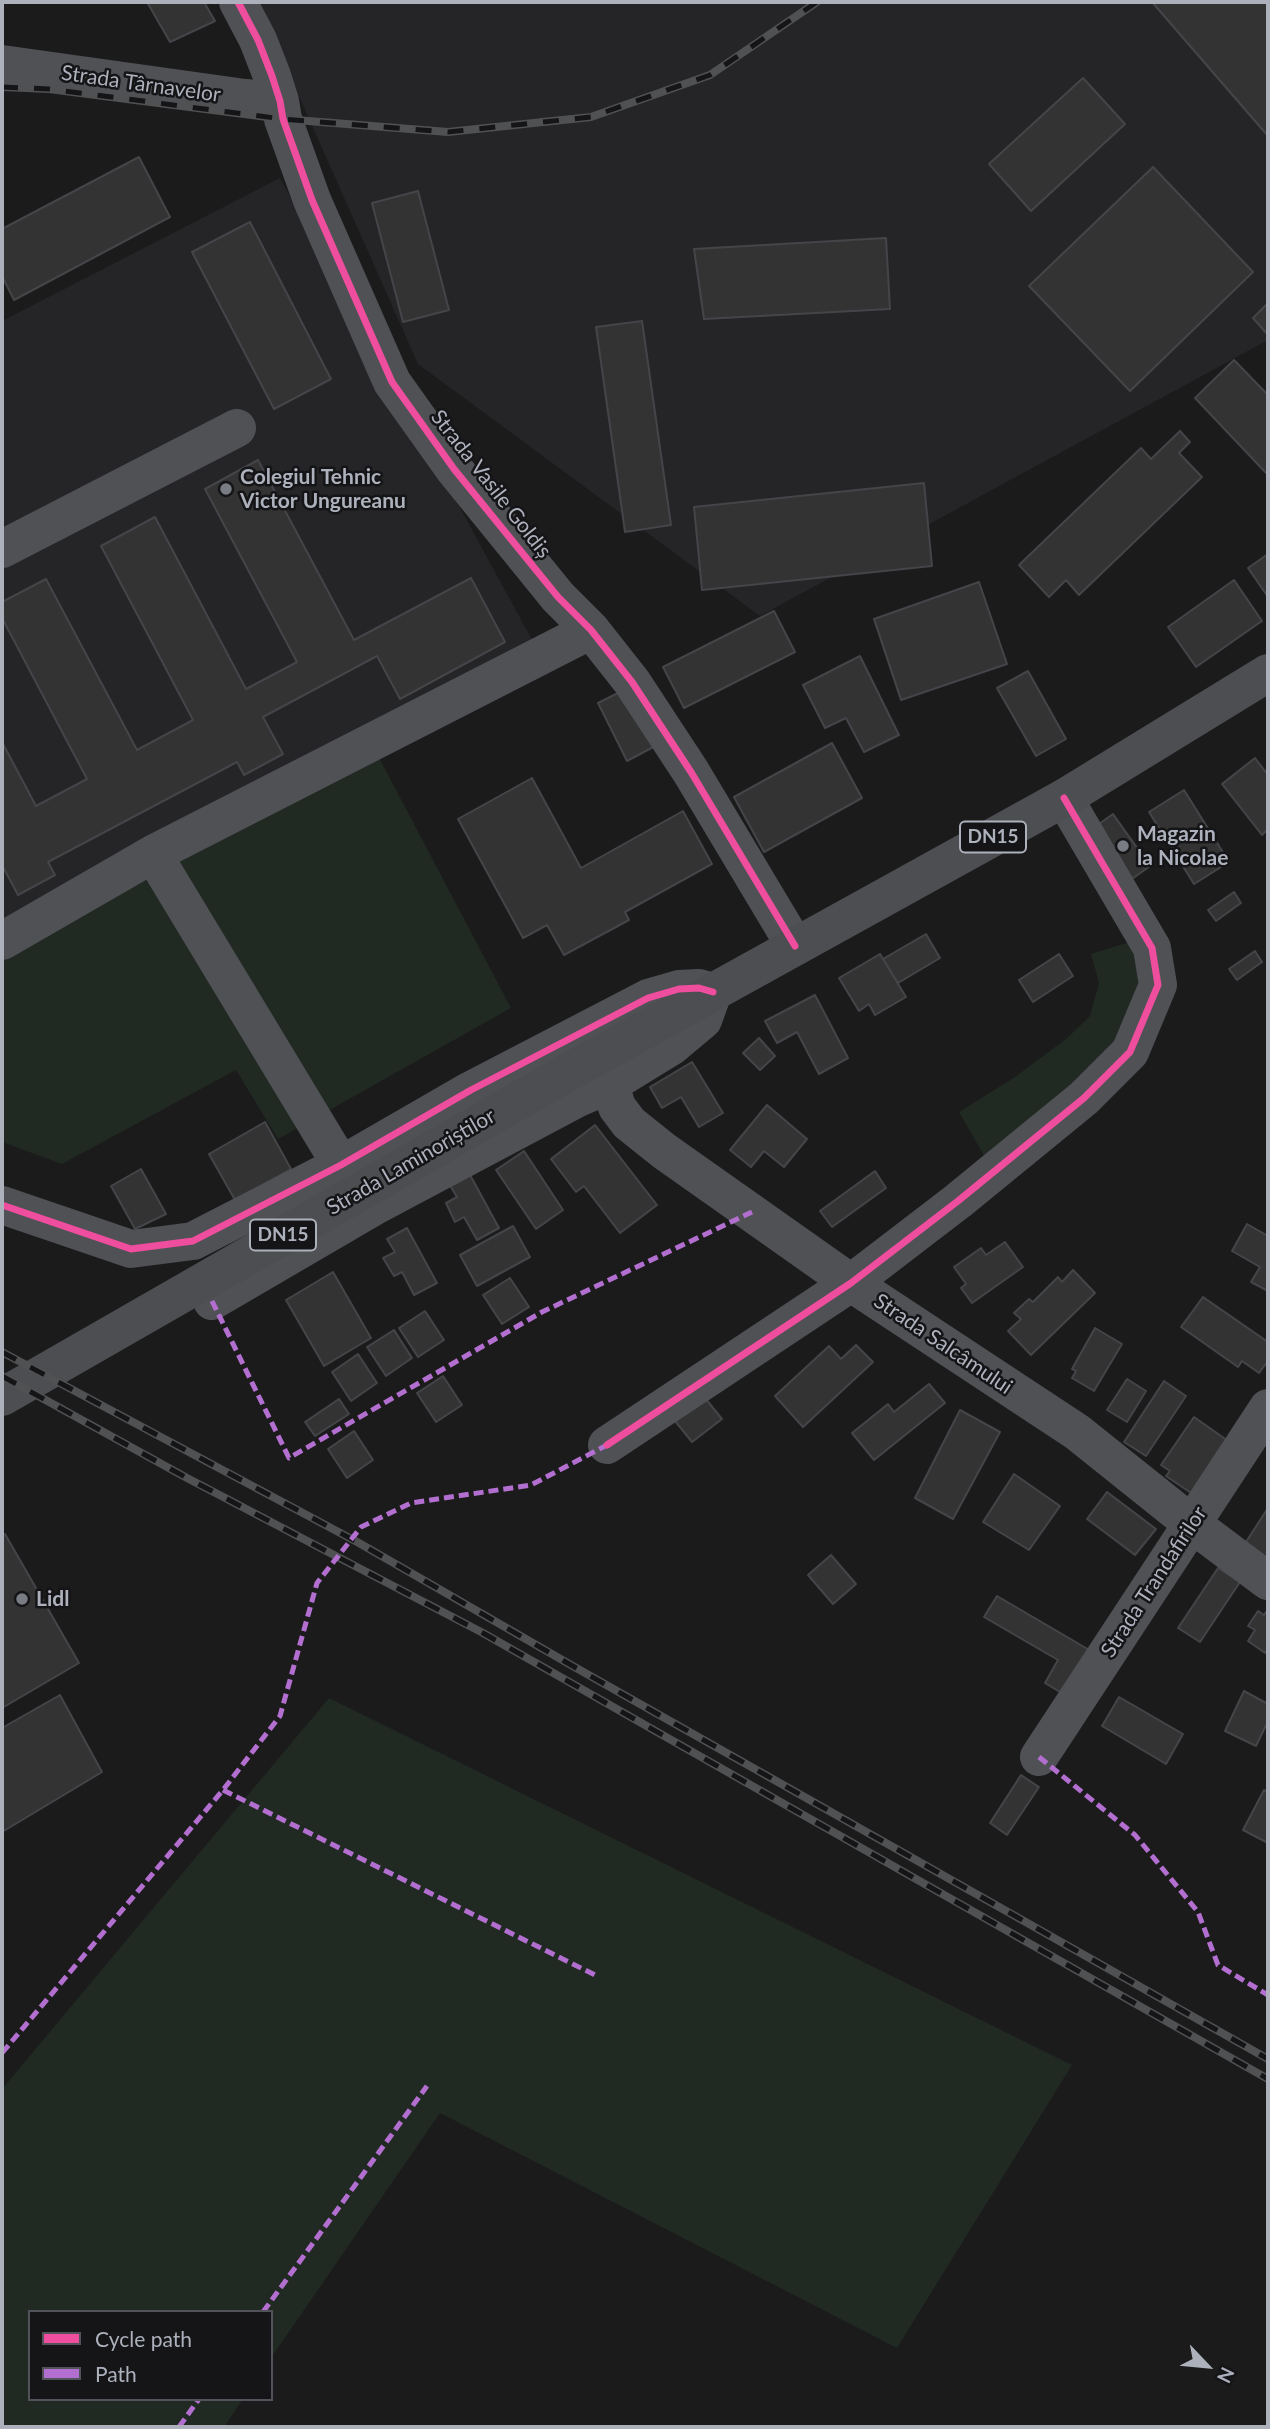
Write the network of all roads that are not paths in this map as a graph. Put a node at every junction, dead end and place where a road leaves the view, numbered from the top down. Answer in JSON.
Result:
{"nodes":[{"id":1,"x":238,"y":2,"type":"edge"},
{"id":2,"x":2,"y":64,"type":"edge"},
{"id":3,"x":280,"y":101,"type":"junction"},
{"id":4,"x":237,"y":428,"type":"dead end"},
{"id":5,"x":2,"y":549,"type":"edge"},
{"id":6,"x":591,"y":630,"type":"junction"},
{"id":7,"x":1268,"y":673,"type":"edge"},
{"id":8,"x":1064,"y":798,"type":"junction"},
{"id":9,"x":153,"y":854,"type":"junction"},
{"id":10,"x":2,"y":941,"type":"edge"},
{"id":11,"x":795,"y":946,"type":"junction"},
{"id":12,"x":713,"y":992,"type":"junction"},
{"id":13,"x":610,"y":1084,"type":"junction"},
{"id":14,"x":349,"y":1179,"type":"junction"},
{"id":15,"x":2,"y":1205,"type":"edge"},
{"id":16,"x":851,"y":1283,"type":"junction"},
{"id":17,"x":212,"y":1301,"type":"dead end"},
{"id":18,"x":2,"y":1397,"type":"edge"},
{"id":19,"x":1268,"y":1408,"type":"edge"},
{"id":20,"x":607,"y":1445,"type":"dead end"},
{"id":21,"x":1256,"y":1452,"type":"edge"},
{"id":22,"x":1192,"y":1524,"type":"junction"},
{"id":23,"x":1268,"y":1581,"type":"edge"},
{"id":24,"x":1039,"y":1757,"type":"dead end"}],
"edges":[{"from":1,"to":3,"type":"street","name":"Strada Vasile Goldiș"},
{"from":2,"to":3,"type":"street","name":"Strada Târnavelor"},
{"from":3,"to":6,"type":"street","name":"Strada Vasile Goldiș"},
{"from":4,"to":5,"type":"street"},
{"from":6,"to":9,"type":"street"},
{"from":6,"to":11,"type":"street","name":"Strada Vasile Goldiș"},
{"from":7,"to":8,"type":"main road","number":"DN15"},
{"from":8,"to":11,"type":"main road","number":"DN15"},
{"from":8,"to":16,"type":"street"},
{"from":9,"to":10,"type":"street"},
{"from":9,"to":14,"type":"street"},
{"from":11,"to":12,"type":"main road","number":"DN15"},
{"from":12,"to":13,"type":"street"},
{"from":12,"to":14,"type":"main road","name":"Strada Laminoriștilor","number":"DN15"},
{"from":12,"to":14,"type":"street"},
{"from":13,"to":16,"type":"street","name":"Strada Salcâmului"},
{"from":13,"to":17,"type":"street"},
{"from":14,"to":15,"type":"street"},
{"from":14,"to":18,"type":"main road","name":"Strada Laminoriștilor","number":"DN15"},
{"from":16,"to":20,"type":"street"},
{"from":16,"to":22,"type":"street","name":"Strada Salcâmului"},
{"from":19,"to":21,"type":"street","name":"Strada Trandafirilor"},
{"from":21,"to":22,"type":"street","name":"Strada Trandafirilor"},
{"from":22,"to":23,"type":"street","name":"Strada Salcâmului"},
{"from":22,"to":24,"type":"street","name":"Strada Trandafirilor"}]}
